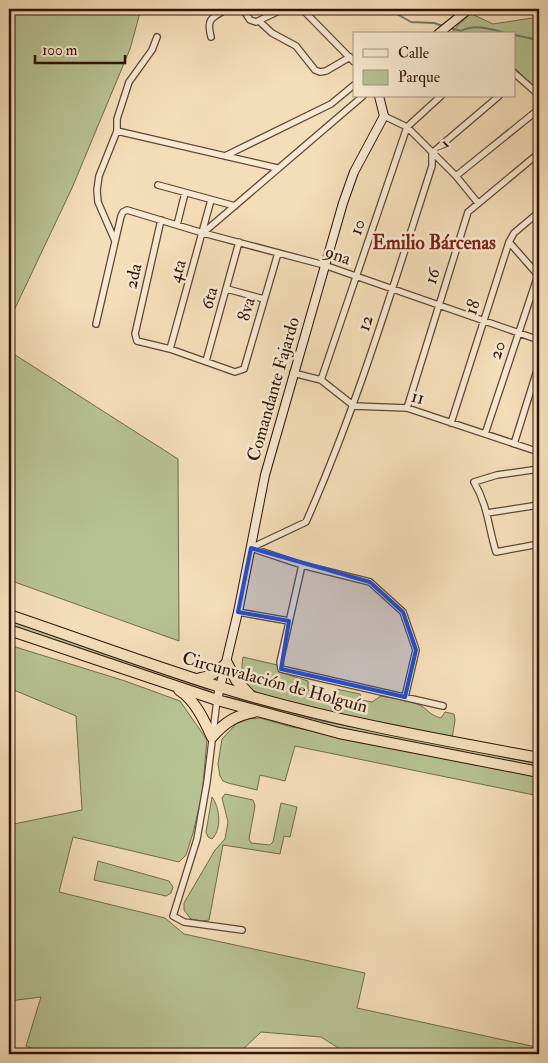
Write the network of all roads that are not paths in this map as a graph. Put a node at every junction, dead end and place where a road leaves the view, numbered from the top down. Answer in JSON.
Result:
{"nodes":[{"id":1,"x":227,"y":9,"type":"edge"},
{"id":2,"x":243,"y":9,"type":"edge"},
{"id":3,"x":283,"y":9,"type":"edge"},
{"id":4,"x":302,"y":9,"type":"edge"},
{"id":5,"x":464,"y":10,"type":"edge"},
{"id":6,"x":259,"y":21,"type":"junction"},
{"id":7,"x":439,"y":32,"type":"edge"},
{"id":8,"x":157,"y":37,"type":"dead end"},
{"id":9,"x":211,"y":37,"type":"dead end"},
{"id":10,"x":352,"y":59,"type":"edge"},
{"id":11,"x":517,"y":81,"type":"edge"},
{"id":12,"x":353,"y":86,"type":"edge"},
{"id":13,"x":539,"y":95,"type":"edge"},
{"id":14,"x":361,"y":98,"type":"edge"},
{"id":15,"x":380,"y":98,"type":"edge"},
{"id":16,"x":439,"y":98,"type":"edge"},
{"id":17,"x":496,"y":98,"type":"edge"},
{"id":18,"x":539,"y":109,"type":"edge"},
{"id":19,"x":384,"y":116,"type":"junction"},
{"id":20,"x":407,"y":128,"type":"junction"},
{"id":21,"x":117,"y":131,"type":"junction"},
{"id":22,"x":432,"y":153,"type":"junction"},
{"id":23,"x":539,"y":153,"type":"edge"},
{"id":24,"x":225,"y":156,"type":"junction"},
{"id":25,"x":277,"y":168,"type":"junction"},
{"id":26,"x":456,"y":176,"type":"junction"},
{"id":27,"x":158,"y":185,"type":"dead end"},
{"id":28,"x":185,"y":193,"type":"junction"},
{"id":29,"x":211,"y":200,"type":"junction"},
{"id":30,"x":478,"y":203,"type":"junction"},
{"id":31,"x":235,"y":206,"type":"junction"},
{"id":32,"x":539,"y":212,"type":"edge"},
{"id":33,"x":162,"y":220,"type":"junction"},
{"id":34,"x":177,"y":225,"type":"junction"},
{"id":35,"x":203,"y":233,"type":"junction"},
{"id":36,"x":115,"y":241,"type":"junction"},
{"id":37,"x":239,"y":242,"type":"junction"},
{"id":38,"x":509,"y":242,"type":"junction"},
{"id":39,"x":278,"y":253,"type":"junction"},
{"id":40,"x":324,"y":265,"type":"junction"},
{"id":41,"x":539,"y":275,"type":"edge"},
{"id":42,"x":356,"y":277,"type":"junction"},
{"id":43,"x":227,"y":289,"type":"junction"},
{"id":44,"x":392,"y":289,"type":"junction"},
{"id":45,"x":264,"y":300,"type":"junction"},
{"id":46,"x":438,"y":305,"type":"junction"},
{"id":47,"x":483,"y":321,"type":"junction"},
{"id":48,"x":96,"y":324,"type":"dead end"},
{"id":49,"x":518,"y":333,"type":"junction"},
{"id":50,"x":539,"y":340,"type":"edge"},
{"id":51,"x":170,"y":349,"type":"junction"},
{"id":52,"x":206,"y":361,"type":"junction"},
{"id":53,"x":539,"y":364,"type":"edge"},
{"id":54,"x":293,"y":373,"type":"junction"},
{"id":55,"x":321,"y":380,"type":"junction"},
{"id":56,"x":354,"y":406,"type":"junction"},
{"id":57,"x":407,"y":408,"type":"junction"},
{"id":58,"x":451,"y":423,"type":"junction"},
{"id":59,"x":485,"y":434,"type":"junction"},
{"id":60,"x":514,"y":444,"type":"junction"},
{"id":61,"x":539,"y":452,"type":"edge"},
{"id":62,"x":539,"y":469,"type":"edge"},
{"id":63,"x":539,"y":505,"type":"edge"},
{"id":64,"x":487,"y":513,"type":"junction"},
{"id":65,"x":539,"y":544,"type":"edge"},
{"id":66,"x":251,"y":548,"type":"junction"},
{"id":67,"x":302,"y":565,"type":"junction"},
{"id":68,"x":238,"y":612,"type":"junction"},
{"id":69,"x":9,"y":615,"type":"edge"},
{"id":70,"x":289,"y":621,"type":"junction"},
{"id":71,"x":9,"y":630,"type":"edge"},
{"id":72,"x":227,"y":663,"type":"junction"},
{"id":73,"x":195,"y":679,"type":"junction"},
{"id":74,"x":172,"y":685,"type":"junction"},
{"id":75,"x":219,"y":687,"type":"junction"},
{"id":76,"x":250,"y":696,"type":"junction"},
{"id":77,"x":405,"y":697,"type":"junction"},
{"id":78,"x":217,"y":700,"type":"junction"},
{"id":79,"x":444,"y":706,"type":"dead end"},
{"id":80,"x":256,"y":711,"type":"junction"},
{"id":81,"x":212,"y":736,"type":"junction"},
{"id":82,"x":539,"y":758,"type":"edge"},
{"id":83,"x":539,"y":772,"type":"edge"},
{"id":84,"x":242,"y":930,"type":"dead end"}],
"edges":[{"from":1,"to":9,"type":"street"},
{"from":2,"to":6,"type":"street"},
{"from":3,"to":6,"type":"street"},
{"from":4,"to":10,"type":"street"},
{"from":5,"to":7,"type":"street"},
{"from":6,"to":10,"type":"street"},
{"from":8,"to":21,"type":"street"},
{"from":11,"to":13,"type":"street"},
{"from":12,"to":24,"type":"street"},
{"from":14,"to":25,"type":"street"},
{"from":15,"to":19,"type":"street"},
{"from":16,"to":20,"type":"street","name":"10"},
{"from":17,"to":22,"type":"street"},
{"from":18,"to":26,"type":"street"},
{"from":19,"to":20,"type":"street","name":"7"},
{"from":19,"to":40,"type":"street","name":"Comandante Fajardo"},
{"from":20,"to":22,"type":"street","name":"7"},
{"from":20,"to":42,"type":"street","name":"10"},
{"from":21,"to":24,"type":"street"},
{"from":21,"to":36,"type":"street"},
{"from":22,"to":26,"type":"street","name":"7"},
{"from":22,"to":44,"type":"street","name":"12"},
{"from":23,"to":30,"type":"street","name":"16"},
{"from":24,"to":25,"type":"street"},
{"from":25,"to":31,"type":"street"},
{"from":26,"to":30,"type":"street","name":"7"},
{"from":27,"to":28,"type":"street"},
{"from":28,"to":29,"type":"street"},
{"from":28,"to":34,"type":"street"},
{"from":29,"to":31,"type":"street"},
{"from":29,"to":35,"type":"street","name":"4ta"},
{"from":30,"to":46,"type":"street","name":"16"},
{"from":31,"to":35,"type":"street"},
{"from":32,"to":38,"type":"street","name":"18"},
{"from":33,"to":34,"type":"street","name":"9na"},
{"from":33,"to":36,"type":"street","name":"9na"},
{"from":33,"to":51,"type":"street","name":"2da"},
{"from":34,"to":35,"type":"street","name":"9na"},
{"from":35,"to":37,"type":"street","name":"9na"},
{"from":35,"to":51,"type":"street","name":"4ta"},
{"from":36,"to":48,"type":"street"},
{"from":37,"to":39,"type":"street","name":"9na"},
{"from":37,"to":43,"type":"street","name":"6ta"},
{"from":38,"to":41,"type":"street"},
{"from":38,"to":47,"type":"street","name":"18"},
{"from":39,"to":40,"type":"street","name":"9na"},
{"from":39,"to":45,"type":"street","name":"8va"},
{"from":40,"to":42,"type":"street","name":"9na"},
{"from":40,"to":54,"type":"street","name":"Comandante Fajardo"},
{"from":41,"to":49,"type":"street","name":"20"},
{"from":42,"to":44,"type":"street","name":"9na"},
{"from":42,"to":55,"type":"street","name":"10"},
{"from":43,"to":45,"type":"street"},
{"from":43,"to":52,"type":"street","name":"6ta"},
{"from":44,"to":46,"type":"street","name":"9na"},
{"from":44,"to":56,"type":"street","name":"12"},
{"from":45,"to":52,"type":"street","name":"8va"},
{"from":46,"to":47,"type":"street","name":"9na"},
{"from":46,"to":57,"type":"street","name":"16"},
{"from":47,"to":49,"type":"street","name":"9na"},
{"from":47,"to":58,"type":"street","name":"18"},
{"from":49,"to":50,"type":"street","name":"9na"},
{"from":49,"to":59,"type":"street","name":"20"},
{"from":51,"to":52,"type":"street"},
{"from":53,"to":60,"type":"street"},
{"from":54,"to":55,"type":"street"},
{"from":54,"to":66,"type":"street","name":"Comandante Fajardo"},
{"from":55,"to":56,"type":"street"},
{"from":56,"to":57,"type":"street","name":"11"},
{"from":56,"to":66,"type":"street","name":"12"},
{"from":57,"to":58,"type":"street","name":"11"},
{"from":58,"to":59,"type":"street","name":"11"},
{"from":59,"to":60,"type":"street","name":"11"},
{"from":60,"to":61,"type":"street","name":"11"},
{"from":62,"to":64,"type":"street"},
{"from":63,"to":64,"type":"street"},
{"from":64,"to":65,"type":"street"},
{"from":66,"to":67,"type":"street"},
{"from":66,"to":68,"type":"street","name":"Comandante Fajardo"},
{"from":67,"to":70,"type":"street"},
{"from":67,"to":77,"type":"street"},
{"from":68,"to":70,"type":"street"},
{"from":68,"to":72,"type":"street","name":"Comandante Fajardo"},
{"from":69,"to":73,"type":"highway","name":"Circunvalación de Holguín"},
{"from":70,"to":77,"type":"street"},
{"from":71,"to":74,"type":"highway","name":"Circunvalación de Holguín"},
{"from":72,"to":73,"type":"highway"},
{"from":72,"to":75,"type":"street","name":"Comandante Fajardo"},
{"from":72,"to":76,"type":"highway"},
{"from":73,"to":75,"type":"highway","name":"Circunvalación de Holguín"},
{"from":74,"to":78,"type":"highway","name":"Circunvalación de Holguín"},
{"from":74,"to":81,"type":"highway"},
{"from":75,"to":76,"type":"highway","name":"Circunvalación de Holguín"},
{"from":75,"to":78,"type":"street","name":"Comandante Fajardo"},
{"from":76,"to":82,"type":"highway","name":"Circunvalación de Holguín"},
{"from":77,"to":79,"type":"street"},
{"from":78,"to":80,"type":"highway","name":"Circunvalación de Holguín"},
{"from":78,"to":81,"type":"street"},
{"from":80,"to":81,"type":"highway"},
{"from":80,"to":83,"type":"highway","name":"Circunvalación de Holguín"},
{"from":81,"to":84,"type":"street"}]}
